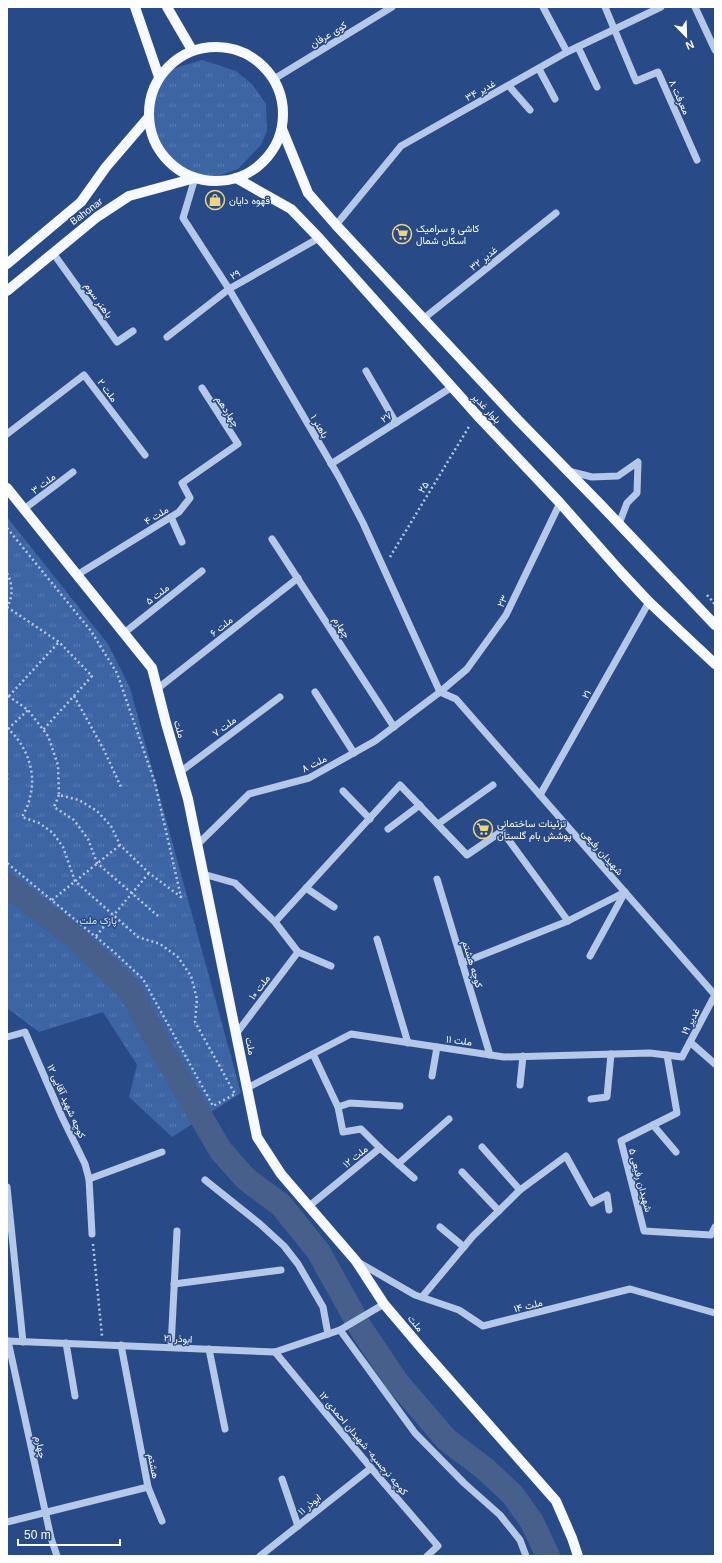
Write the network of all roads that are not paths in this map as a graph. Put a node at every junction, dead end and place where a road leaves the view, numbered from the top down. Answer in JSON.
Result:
{"nodes":[{"id":1,"x":135,"y":7,"type":"edge"},
{"id":2,"x":168,"y":7,"type":"edge"},
{"id":3,"x":392,"y":7,"type":"edge"},
{"id":4,"x":543,"y":7,"type":"edge"},
{"id":5,"x":605,"y":7,"type":"edge"},
{"id":6,"x":661,"y":7,"type":"edge"},
{"id":7,"x":695,"y":7,"type":"edge"},
{"id":8,"x":614,"y":29,"type":"junction"},
{"id":9,"x":578,"y":47,"type":"junction"},
{"id":10,"x":192,"y":50,"type":"junction"},
{"id":11,"x":715,"y":50,"type":"edge"},
{"id":12,"x":567,"y":52,"type":"junction"},
{"id":13,"x":539,"y":69,"type":"junction"},
{"id":14,"x":159,"y":76,"type":"junction"},
{"id":15,"x":274,"y":78,"type":"junction"},
{"id":16,"x":509,"y":86,"type":"junction"},
{"id":17,"x":597,"y":87,"type":"dead end"},
{"id":18,"x":555,"y":99,"type":"dead end"},
{"id":19,"x":530,"y":110,"type":"dead end"},
{"id":20,"x":148,"y":118,"type":"junction"},
{"id":21,"x":282,"y":129,"type":"junction"},
{"id":22,"x":697,"y":160,"type":"dead end"},
{"id":23,"x":195,"y":178,"type":"junction"},
{"id":24,"x":236,"y":178,"type":"junction"},
{"id":25,"x":556,"y":213,"type":"dead end"},
{"id":26,"x":336,"y":226,"type":"junction"},
{"id":27,"x":319,"y":238,"type":"junction"},
{"id":28,"x":53,"y":253,"type":"junction"},
{"id":29,"x":7,"y":264,"type":"edge"},
{"id":30,"x":229,"y":289,"type":"junction"},
{"id":31,"x":7,"y":291,"type":"edge"},
{"id":32,"x":423,"y":319,"type":"junction"},
{"id":33,"x":133,"y":331,"type":"dead end"},
{"id":34,"x":167,"y":337,"type":"dead end"},
{"id":35,"x":366,"y":371,"type":"dead end"},
{"id":36,"x":452,"y":387,"type":"junction"},
{"id":37,"x":202,"y":388,"type":"dead end"},
{"id":38,"x":396,"y":423,"type":"junction"},
{"id":39,"x":7,"y":434,"type":"edge"},
{"id":40,"x":238,"y":444,"type":"joint"},
{"id":41,"x":145,"y":456,"type":"dead end"},
{"id":42,"x":330,"y":464,"type":"junction"},
{"id":43,"x":567,"y":470,"type":"junction"},
{"id":44,"x":73,"y":472,"type":"dead end"},
{"id":45,"x":7,"y":488,"type":"edge"},
{"id":46,"x":560,"y":504,"type":"junction"},
{"id":47,"x":24,"y":509,"type":"junction"},
{"id":48,"x":171,"y":517,"type":"junction"},
{"id":49,"x":619,"y":524,"type":"junction"},
{"id":50,"x":272,"y":539,"type":"dead end"},
{"id":51,"x":182,"y":542,"type":"dead end"},
{"id":52,"x":202,"y":571,"type":"dead end"},
{"id":53,"x":77,"y":575,"type":"junction"},
{"id":54,"x":298,"y":578,"type":"junction"},
{"id":55,"x":649,"y":602,"type":"junction"},
{"id":56,"x":715,"y":625,"type":"edge"},
{"id":57,"x":124,"y":633,"type":"junction"},
{"id":58,"x":715,"y":664,"type":"edge"},
{"id":59,"x":157,"y":689,"type":"junction"},
{"id":60,"x":315,"y":692,"type":"dead end"},
{"id":61,"x":440,"y":692,"type":"junction"},
{"id":62,"x":280,"y":697,"type":"dead end"},
{"id":63,"x":394,"y":727,"type":"junction"},
{"id":64,"x":354,"y":753,"type":"junction"},
{"id":65,"x":180,"y":772,"type":"junction"},
{"id":66,"x":493,"y":786,"type":"dead end"},
{"id":67,"x":343,"y":791,"type":"dead end"},
{"id":68,"x":540,"y":795,"type":"junction"},
{"id":69,"x":420,"y":806,"type":"junction"},
{"id":70,"x":370,"y":818,"type":"junction"},
{"id":71,"x":438,"y":824,"type":"junction"},
{"id":72,"x":388,"y":829,"type":"dead end"},
{"id":73,"x":197,"y":845,"type":"junction"},
{"id":74,"x":203,"y":874,"type":"junction"},
{"id":75,"x":437,"y":879,"type":"dead end"},
{"id":76,"x":306,"y":888,"type":"junction"},
{"id":77,"x":625,"y":892,"type":"junction"},
{"id":78,"x":334,"y":908,"type":"dead end"},
{"id":79,"x":568,"y":921,"type":"junction"},
{"id":80,"x":275,"y":922,"type":"junction"},
{"id":81,"x":377,"y":939,"type":"dead end"},
{"id":82,"x":298,"y":952,"type":"junction"},
{"id":83,"x":590,"y":956,"type":"dead end"},
{"id":84,"x":462,"y":963,"type":"junction"},
{"id":85,"x":331,"y":966,"type":"dead end"},
{"id":86,"x":715,"y":995,"type":"edge"},
{"id":87,"x":236,"y":1034,"type":"junction"},
{"id":88,"x":7,"y":1037,"type":"edge"},
{"id":89,"x":690,"y":1042,"type":"junction"},
{"id":90,"x":408,"y":1043,"type":"junction"},
{"id":91,"x":437,"y":1047,"type":"junction"},
{"id":92,"x":313,"y":1054,"type":"junction"},
{"id":93,"x":490,"y":1054,"type":"junction"},
{"id":94,"x":611,"y":1054,"type":"junction"},
{"id":95,"x":667,"y":1055,"type":"junction"},
{"id":96,"x":523,"y":1056,"type":"junction"},
{"id":97,"x":682,"y":1056,"type":"joint"},
{"id":98,"x":715,"y":1064,"type":"edge"},
{"id":99,"x":432,"y":1076,"type":"dead end"},
{"id":100,"x":520,"y":1086,"type":"dead end"},
{"id":101,"x":247,"y":1088,"type":"junction"},
{"id":102,"x":591,"y":1099,"type":"dead end"},
{"id":103,"x":400,"y":1106,"type":"dead end"},
{"id":104,"x":338,"y":1107,"type":"junction"},
{"id":105,"x":449,"y":1119,"type":"dead end"},
{"id":106,"x":653,"y":1125,"type":"junction"},
{"id":107,"x":482,"y":1147,"type":"dead end"},
{"id":108,"x":380,"y":1148,"type":"junction"},
{"id":109,"x":162,"y":1152,"type":"dead end"},
{"id":110,"x":676,"y":1152,"type":"dead end"},
{"id":111,"x":398,"y":1164,"type":"junction"},
{"id":112,"x":462,"y":1172,"type":"dead end"},
{"id":113,"x":414,"y":1178,"type":"dead end"},
{"id":114,"x":89,"y":1179,"type":"junction"},
{"id":115,"x":205,"y":1180,"type":"dead end"},
{"id":116,"x":7,"y":1187,"type":"edge"},
{"id":117,"x":520,"y":1190,"type":"junction"},
{"id":118,"x":308,"y":1207,"type":"junction"},
{"id":119,"x":609,"y":1210,"type":"dead end"},
{"id":120,"x":499,"y":1211,"type":"junction"},
{"id":121,"x":440,"y":1227,"type":"dead end"},
{"id":122,"x":715,"y":1227,"type":"edge"},
{"id":123,"x":177,"y":1231,"type":"dead end"},
{"id":124,"x":92,"y":1234,"type":"road end"},
{"id":125,"x":464,"y":1247,"type":"junction"},
{"id":126,"x":356,"y":1261,"type":"junction"},
{"id":127,"x":281,"y":1270,"type":"dead end"},
{"id":128,"x":174,"y":1284,"type":"junction"},
{"id":129,"x":422,"y":1297,"type":"junction"},
{"id":130,"x":384,"y":1304,"type":"junction"},
{"id":131,"x":715,"y":1313,"type":"edge"},
{"id":132,"x":342,"y":1329,"type":"junction"},
{"id":133,"x":328,"y":1334,"type":"junction"},
{"id":134,"x":8,"y":1341,"type":"edge"},
{"id":135,"x":23,"y":1342,"type":"junction"},
{"id":136,"x":66,"y":1344,"type":"junction"},
{"id":137,"x":121,"y":1346,"type":"junction"},
{"id":138,"x":171,"y":1347,"type":"junction"},
{"id":139,"x":209,"y":1349,"type":"junction"},
{"id":140,"x":275,"y":1352,"type":"junction"},
{"id":141,"x":75,"y":1396,"type":"dead end"},
{"id":142,"x":225,"y":1429,"type":"dead end"},
{"id":143,"x":371,"y":1468,"type":"junction"},
{"id":144,"x":282,"y":1479,"type":"dead end"},
{"id":145,"x":148,"y":1487,"type":"junction"},
{"id":146,"x":45,"y":1512,"type":"junction"},
{"id":147,"x":162,"y":1521,"type":"dead end"},
{"id":148,"x":7,"y":1522,"type":"edge"},
{"id":149,"x":298,"y":1526,"type":"junction"},
{"id":150,"x":57,"y":1556,"type":"edge"},
{"id":151,"x":260,"y":1556,"type":"edge"},
{"id":152,"x":427,"y":1556,"type":"edge"},
{"id":153,"x":526,"y":1556,"type":"edge"},
{"id":154,"x":578,"y":1556,"type":"edge"}],
"edges":[{"from":1,"to":14,"type":"main road"},
{"from":2,"to":10,"type":"main road"},
{"from":3,"to":15,"type":"street","name":"کوی عرفان"},
{"from":4,"to":12,"type":"street"},
{"from":5,"to":8,"type":"street","name":"معرفت ۸"},
{"from":6,"to":8,"type":"street","name":"۳۴ غدیر"},
{"from":7,"to":11,"type":"street"},
{"from":8,"to":9,"type":"street","name":"۳۴ غدیر"},
{"from":8,"to":22,"type":"street","name":"معرفت ۸"},
{"from":9,"to":12,"type":"street","name":"۳۴ غدیر"},
{"from":9,"to":17,"type":"street"},
{"from":10,"to":14,"type":"main road"},
{"from":10,"to":15,"type":"main road"},
{"from":12,"to":13,"type":"street","name":"۳۴ غدیر"},
{"from":13,"to":16,"type":"street","name":"۳۴ غدیر"},
{"from":13,"to":18,"type":"street"},
{"from":14,"to":20,"type":"main road"},
{"from":15,"to":21,"type":"main road"},
{"from":16,"to":19,"type":"street"},
{"from":16,"to":26,"type":"street","name":"۳۴ غدیر"},
{"from":20,"to":23,"type":"main road"},
{"from":20,"to":29,"type":"main road","name":"Bahonar"},
{"from":21,"to":24,"type":"main road"},
{"from":21,"to":26,"type":"main road","name":"بلوار غدیر"},
{"from":23,"to":24,"type":"main road"},
{"from":23,"to":28,"type":"main road","name":"Bahonar"},
{"from":23,"to":30,"type":"street","name":"باهنر ۱"},
{"from":24,"to":27,"type":"main road","name":"بلوار غدیر"},
{"from":25,"to":32,"type":"street","name":"۳۲ غدیر"},
{"from":26,"to":32,"type":"main road","name":"بلوار غدیر"},
{"from":27,"to":30,"type":"street","name":"۲۹"},
{"from":27,"to":36,"type":"main road","name":"بلوار غدیر"},
{"from":28,"to":31,"type":"main road","name":"Bahonar"},
{"from":28,"to":33,"type":"street","name":"باهنر سوم"},
{"from":30,"to":34,"type":"street","name":"۲۹"},
{"from":30,"to":42,"type":"street","name":"باهنر ۱"},
{"from":32,"to":43,"type":"main road","name":"بلوار غدیر"},
{"from":35,"to":38,"type":"street"},
{"from":36,"to":38,"type":"street","name":"۲۷"},
{"from":36,"to":46,"type":"main road","name":"بلوار غدیر"},
{"from":37,"to":40,"type":"street","name":"چهاردهم"},
{"from":38,"to":42,"type":"street","name":"۲۷"},
{"from":39,"to":41,"type":"street","name":"۲ ملت"},
{"from":40,"to":48,"type":"street","name":"۴ ملت"},
{"from":42,"to":61,"type":"street","name":"باهنر ۱"},
{"from":43,"to":49,"type":"main road","name":"بلوار غدیر"},
{"from":43,"to":49,"type":"street"},
{"from":44,"to":47,"type":"street","name":"۳ ملت"},
{"from":45,"to":47,"type":"main road","name":"ملت"},
{"from":46,"to":55,"type":"main road","name":"بلوار غدیر"},
{"from":46,"to":61,"type":"street","name":"۲۳"},
{"from":47,"to":53,"type":"main road","name":"ملت"},
{"from":48,"to":51,"type":"street"},
{"from":48,"to":53,"type":"street","name":"۴ ملت"},
{"from":49,"to":56,"type":"main road","name":"بلوار غدیر"},
{"from":50,"to":54,"type":"street","name":"چهارم"},
{"from":52,"to":57,"type":"street","name":"۵ ملت"},
{"from":53,"to":57,"type":"main road","name":"ملت"},
{"from":54,"to":59,"type":"street","name":"۶ ملت"},
{"from":54,"to":63,"type":"street","name":"چهارم"},
{"from":55,"to":58,"type":"main road","name":"بلوار غدیر"},
{"from":55,"to":68,"type":"street","name":"۲۱"},
{"from":57,"to":59,"type":"main road","name":"ملت"},
{"from":59,"to":65,"type":"main road","name":"ملت"},
{"from":60,"to":64,"type":"street"},
{"from":61,"to":63,"type":"street","name":"۸ ملت"},
{"from":61,"to":68,"type":"street","name":"شهیدان رفیعی"},
{"from":62,"to":65,"type":"street","name":"۷ ملت"},
{"from":63,"to":64,"type":"street","name":"۸ ملت"},
{"from":64,"to":73,"type":"street","name":"۸ ملت"},
{"from":65,"to":73,"type":"main road","name":"ملت"},
{"from":66,"to":71,"type":"street"},
{"from":67,"to":70,"type":"street"},
{"from":68,"to":77,"type":"street","name":"شهیدان رفیعی"},
{"from":69,"to":70,"type":"street"},
{"from":69,"to":71,"type":"street"},
{"from":69,"to":72,"type":"street"},
{"from":70,"to":76,"type":"street"},
{"from":71,"to":79,"type":"street"},
{"from":73,"to":74,"type":"main road","name":"ملت"},
{"from":74,"to":80,"type":"street"},
{"from":74,"to":87,"type":"main road","name":"ملت"},
{"from":75,"to":84,"type":"street","name":"کوچه هشتم"},
{"from":76,"to":78,"type":"street"},
{"from":76,"to":80,"type":"street"},
{"from":77,"to":79,"type":"street"},
{"from":77,"to":83,"type":"street"},
{"from":77,"to":86,"type":"street","name":"شهیدان رفیعی"},
{"from":79,"to":84,"type":"street"},
{"from":80,"to":82,"type":"street"},
{"from":81,"to":90,"type":"street"},
{"from":82,"to":85,"type":"street"},
{"from":82,"to":87,"type":"street","name":"ملت ۱۰"},
{"from":84,"to":93,"type":"street","name":"کوچه هشتم"},
{"from":86,"to":89,"type":"street","name":"۱۹ غدیر"},
{"from":87,"to":101,"type":"main road","name":"ملت"},
{"from":88,"to":114,"type":"street","name":"کوچه شهید آقایی ۱۲"},
{"from":89,"to":97,"type":"street","name":"۱۹ غدیر"},
{"from":89,"to":98,"type":"street"},
{"from":90,"to":91,"type":"street","name":"۱۱ ملت"},
{"from":90,"to":92,"type":"street","name":"۱۱ ملت"},
{"from":91,"to":93,"type":"street","name":"۱۱ ملت"},
{"from":91,"to":99,"type":"street"},
{"from":92,"to":101,"type":"street","name":"۱۱ ملت"},
{"from":92,"to":104,"type":"street"},
{"from":93,"to":96,"type":"street","name":"۱۱ ملت"},
{"from":94,"to":95,"type":"street","name":"۱۱ ملت"},
{"from":94,"to":96,"type":"street","name":"۱۱ ملت"},
{"from":94,"to":102,"type":"street"},
{"from":95,"to":97,"type":"street","name":"۱۱ ملت"},
{"from":95,"to":106,"type":"street","name":"۵ شهیدان رفیعی"},
{"from":96,"to":100,"type":"street"},
{"from":101,"to":118,"type":"main road","name":"ملت"},
{"from":103,"to":104,"type":"street"},
{"from":104,"to":108,"type":"street"},
{"from":105,"to":111,"type":"street"},
{"from":106,"to":110,"type":"street"},
{"from":106,"to":122,"type":"street","name":"۵ شهیدان رفیعی"},
{"from":107,"to":117,"type":"street"},
{"from":108,"to":111,"type":"street","name":"۱۲ ملت"},
{"from":108,"to":118,"type":"street","name":"۱۲ ملت"},
{"from":109,"to":114,"type":"street"},
{"from":111,"to":113,"type":"street","name":"۱۲ ملت"},
{"from":112,"to":120,"type":"street"},
{"from":114,"to":124,"type":"street","name":"کوچه شهید آقایی ۱۲"},
{"from":115,"to":133,"type":"street"},
{"from":116,"to":135,"type":"street"},
{"from":117,"to":119,"type":"street"},
{"from":117,"to":120,"type":"street"},
{"from":118,"to":126,"type":"main road","name":"ملت"},
{"from":120,"to":125,"type":"street"},
{"from":121,"to":125,"type":"street"},
{"from":123,"to":128,"type":"street"},
{"from":125,"to":129,"type":"street"},
{"from":126,"to":129,"type":"street","name":"۱۴ ملت"},
{"from":126,"to":130,"type":"main road","name":"ملت"},
{"from":127,"to":128,"type":"street"},
{"from":128,"to":138,"type":"street"},
{"from":129,"to":131,"type":"street","name":"۱۴ ملت"},
{"from":130,"to":132,"type":"street","name":"۲۱ ابوذر"},
{"from":130,"to":154,"type":"main road","name":"ملت"},
{"from":132,"to":133,"type":"street","name":"۲۱ ابوذر"},
{"from":132,"to":153,"type":"street"},
{"from":133,"to":140,"type":"street","name":"۲۱ ابوذر"},
{"from":134,"to":135,"type":"street","name":"۲۱ ابوذر"},
{"from":134,"to":146,"type":"street","name":"چهارم"},
{"from":135,"to":136,"type":"street","name":"۲۱ ابوذر"},
{"from":136,"to":137,"type":"street","name":"۲۱ ابوذر"},
{"from":136,"to":141,"type":"street"},
{"from":137,"to":138,"type":"street","name":"۲۱ ابوذر"},
{"from":137,"to":145,"type":"street","name":"هشتم"},
{"from":138,"to":139,"type":"street","name":"۲۱ ابوذر"},
{"from":139,"to":140,"type":"street","name":"۲۱ ابوذر"},
{"from":139,"to":142,"type":"street"},
{"from":140,"to":143,"type":"street","name":"کوچه نرجسیه- شهیدان احمدی ۱۲"},
{"from":143,"to":149,"type":"street","name":"ابوذر ۱۱"},
{"from":143,"to":152,"type":"street","name":"کوچه نرجسیه- شهیدان احمدی ۱۲"},
{"from":144,"to":149,"type":"street"},
{"from":145,"to":146,"type":"street","name":"هشتم"},
{"from":145,"to":147,"type":"street"},
{"from":146,"to":148,"type":"street","name":"هشتم"},
{"from":146,"to":150,"type":"street","name":"چهارم"},
{"from":149,"to":151,"type":"street","name":"ابوذر ۱۱"}]}
